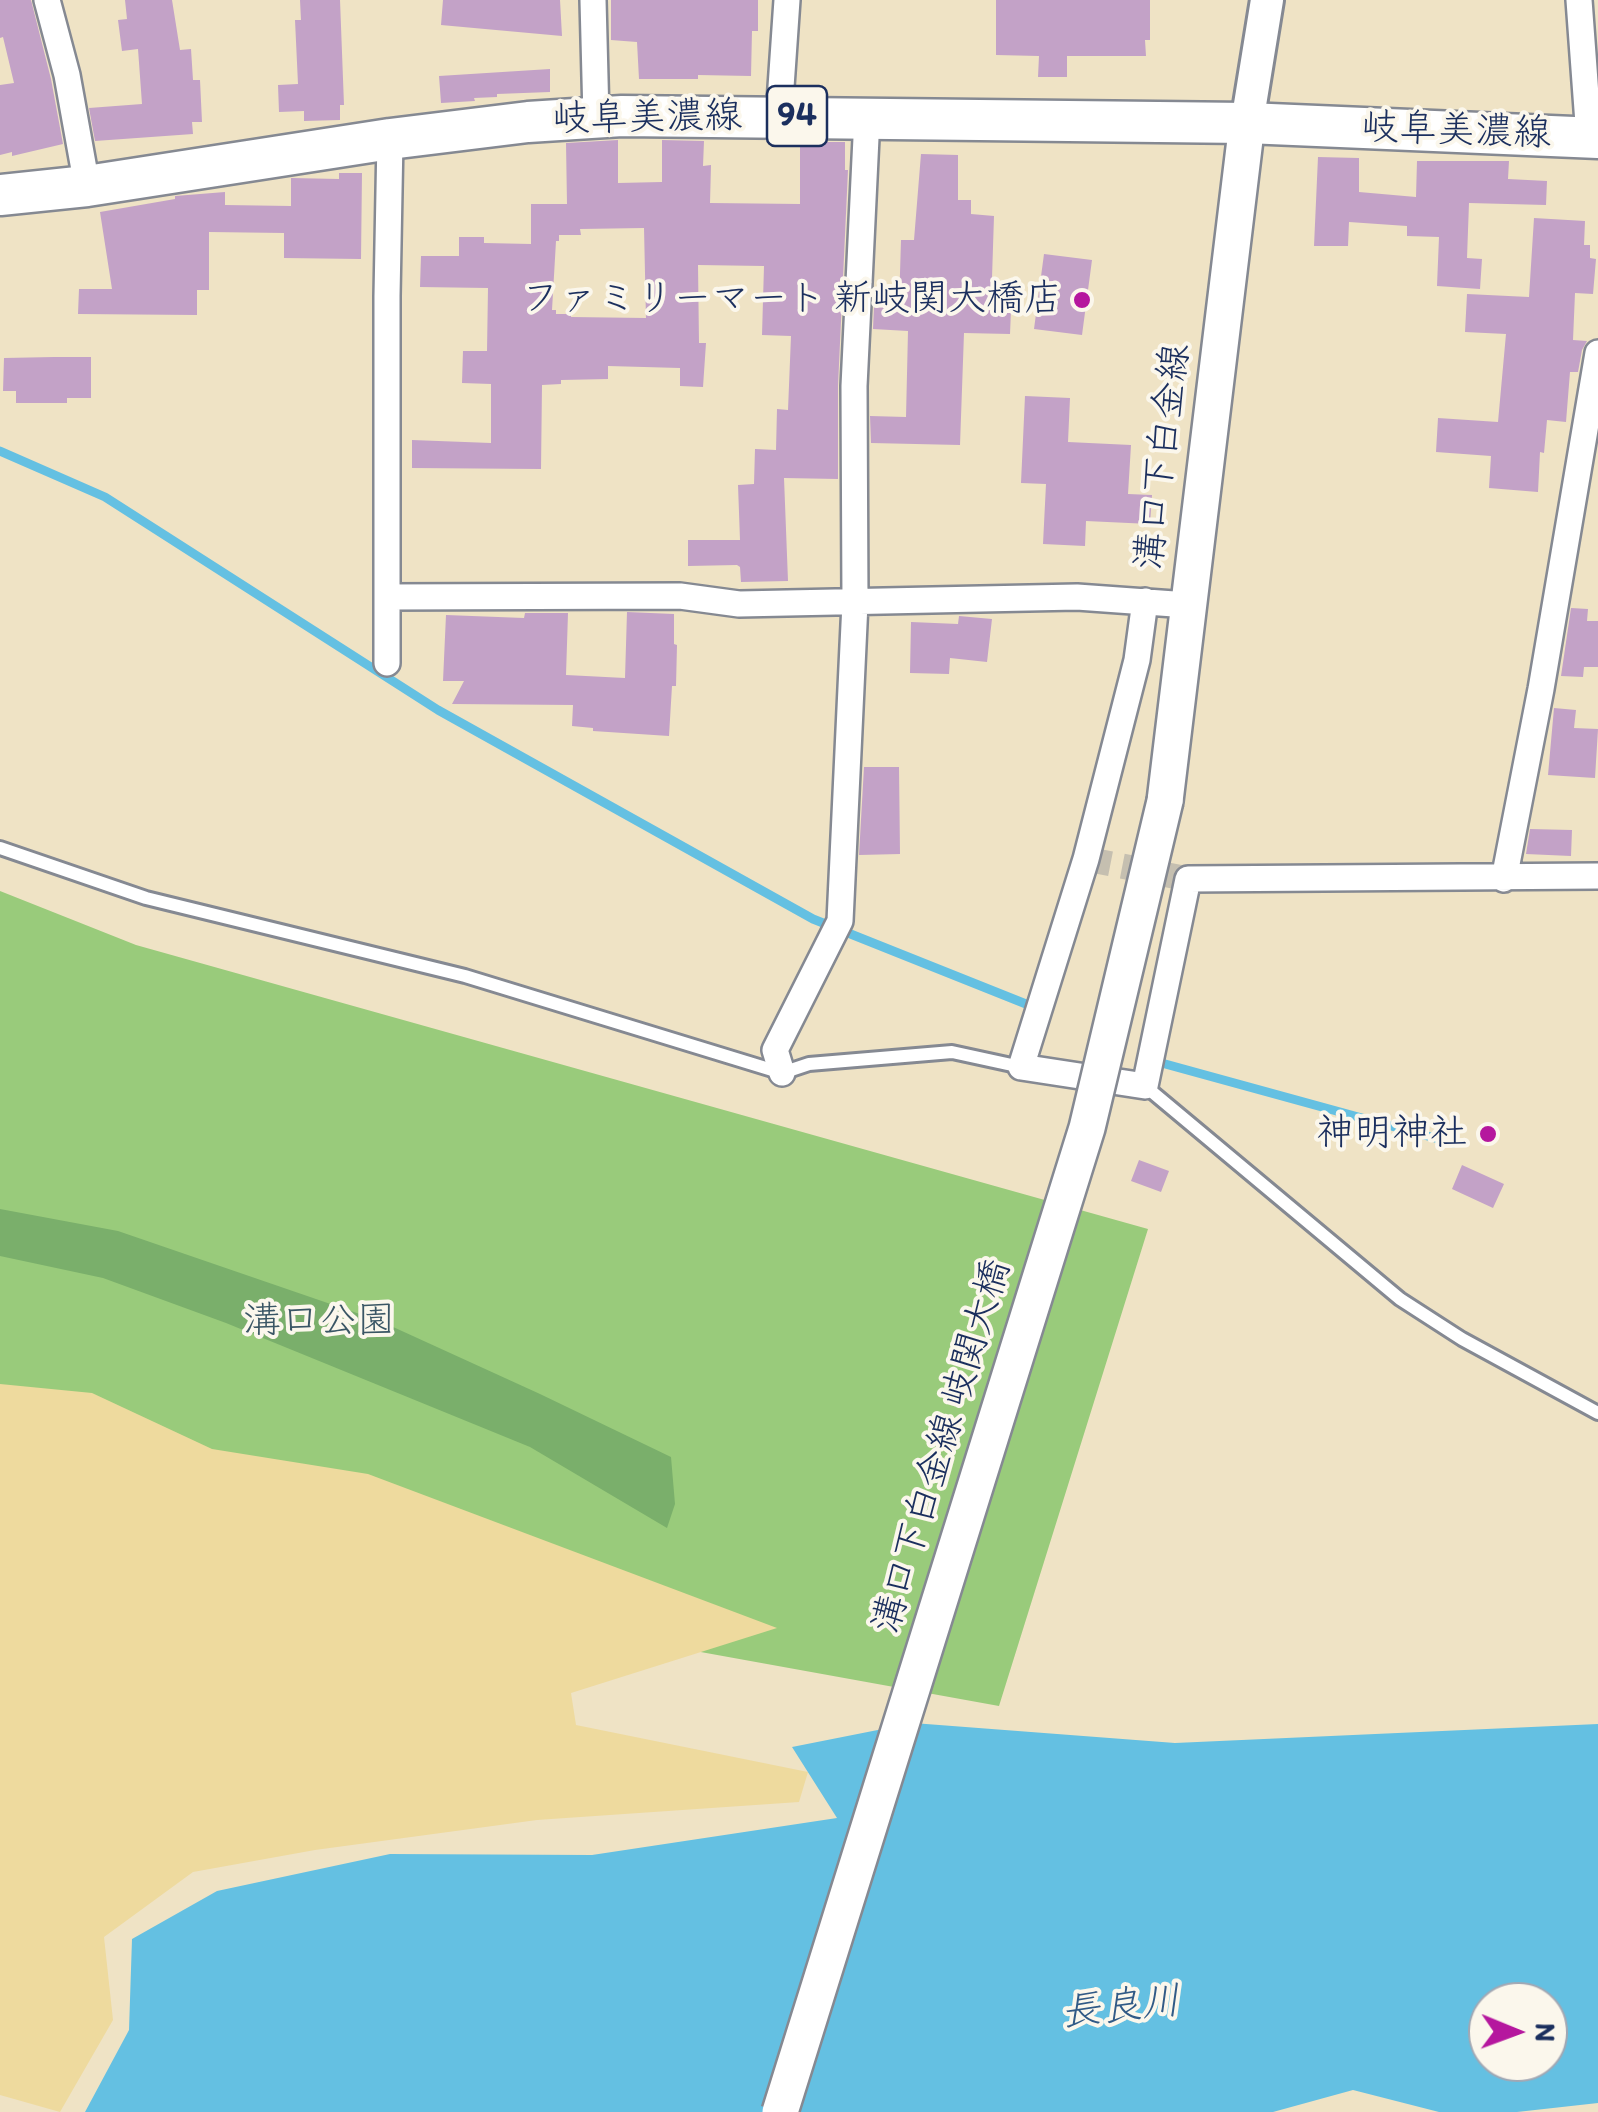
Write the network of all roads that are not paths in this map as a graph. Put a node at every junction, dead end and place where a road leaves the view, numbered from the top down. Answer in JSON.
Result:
{"nodes":[{"id":1,"x":47,"y":0,"type":"edge"},
{"id":2,"x":593,"y":0,"type":"edge"},
{"id":3,"x":787,"y":0,"type":"edge"},
{"id":4,"x":1267,"y":0,"type":"edge"},
{"id":5,"x":1579,"y":0,"type":"edge"},
{"id":6,"x":779,"y":116,"type":"junction"},
{"id":7,"x":596,"y":117,"type":"junction"},
{"id":8,"x":867,"y":117,"type":"junction"},
{"id":9,"x":1247,"y":123,"type":"junction"},
{"id":10,"x":1594,"y":138,"type":"edge"},
{"id":11,"x":390,"y":139,"type":"junction"},
{"id":12,"x":87,"y":186,"type":"junction"},
{"id":13,"x":0,"y":195,"type":"edge"},
{"id":14,"x":1598,"y":353,"type":"edge"},
{"id":15,"x":388,"y":597,"type":"junction"},
{"id":16,"x":1145,"y":601,"type":"junction"},
{"id":17,"x":855,"y":603,"type":"junction"},
{"id":18,"x":1188,"y":606,"type":"junction"},
{"id":19,"x":387,"y":662,"type":"dead end"},
{"id":20,"x":1164,"y":801,"type":"joint"},
{"id":21,"x":0,"y":848,"type":"edge"},
{"id":22,"x":1598,"y":876,"type":"edge"},
{"id":23,"x":1504,"y":878,"type":"junction"},
{"id":24,"x":1020,"y":1067,"type":"junction"},
{"id":25,"x":782,"y":1073,"type":"junction"},
{"id":26,"x":1145,"y":1086,"type":"junction"},
{"id":27,"x":1598,"y":1413,"type":"edge"},
{"id":28,"x":780,"y":2112,"type":"edge"}],
"edges":[{"from":1,"to":12,"type":"street"},
{"from":2,"to":7,"type":"street"},
{"from":3,"to":6,"type":"street"},
{"from":4,"to":9,"type":"street"},
{"from":5,"to":10,"type":"street"},
{"from":6,"to":7,"type":"main road","name":"岐阜美濃線","number":"94"},
{"from":6,"to":8,"type":"main road","name":"岐阜美濃線","number":"94"},
{"from":7,"to":11,"type":"main road","name":"岐阜美濃線","number":"94"},
{"from":8,"to":9,"type":"main road","name":"岐阜美濃線","number":"94"},
{"from":8,"to":17,"type":"street"},
{"from":9,"to":10,"type":"main road","name":"岐阜美濃線","number":"94"},
{"from":9,"to":18,"type":"main road","name":"溝口下白金線"},
{"from":11,"to":12,"type":"main road","name":"岐阜美濃線","number":"94"},
{"from":11,"to":15,"type":"street"},
{"from":12,"to":13,"type":"main road","name":"岐阜美濃線","number":"94"},
{"from":14,"to":23,"type":"street"},
{"from":15,"to":17,"type":"street"},
{"from":15,"to":19,"type":"street"},
{"from":16,"to":17,"type":"street"},
{"from":16,"to":18,"type":"street"},
{"from":16,"to":24,"type":"street"},
{"from":17,"to":25,"type":"street"},
{"from":18,"to":20,"type":"main road","name":"溝口下白金線"},
{"from":20,"to":28,"type":"main road","name":"溝口下白金線 岐関大橋","bridge":true},
{"from":21,"to":25,"type":"lane"},
{"from":22,"to":23,"type":"street"},
{"from":23,"to":26,"type":"street"},
{"from":24,"to":25,"type":"lane"},
{"from":24,"to":26,"type":"street"},
{"from":26,"to":27,"type":"lane"}]}
